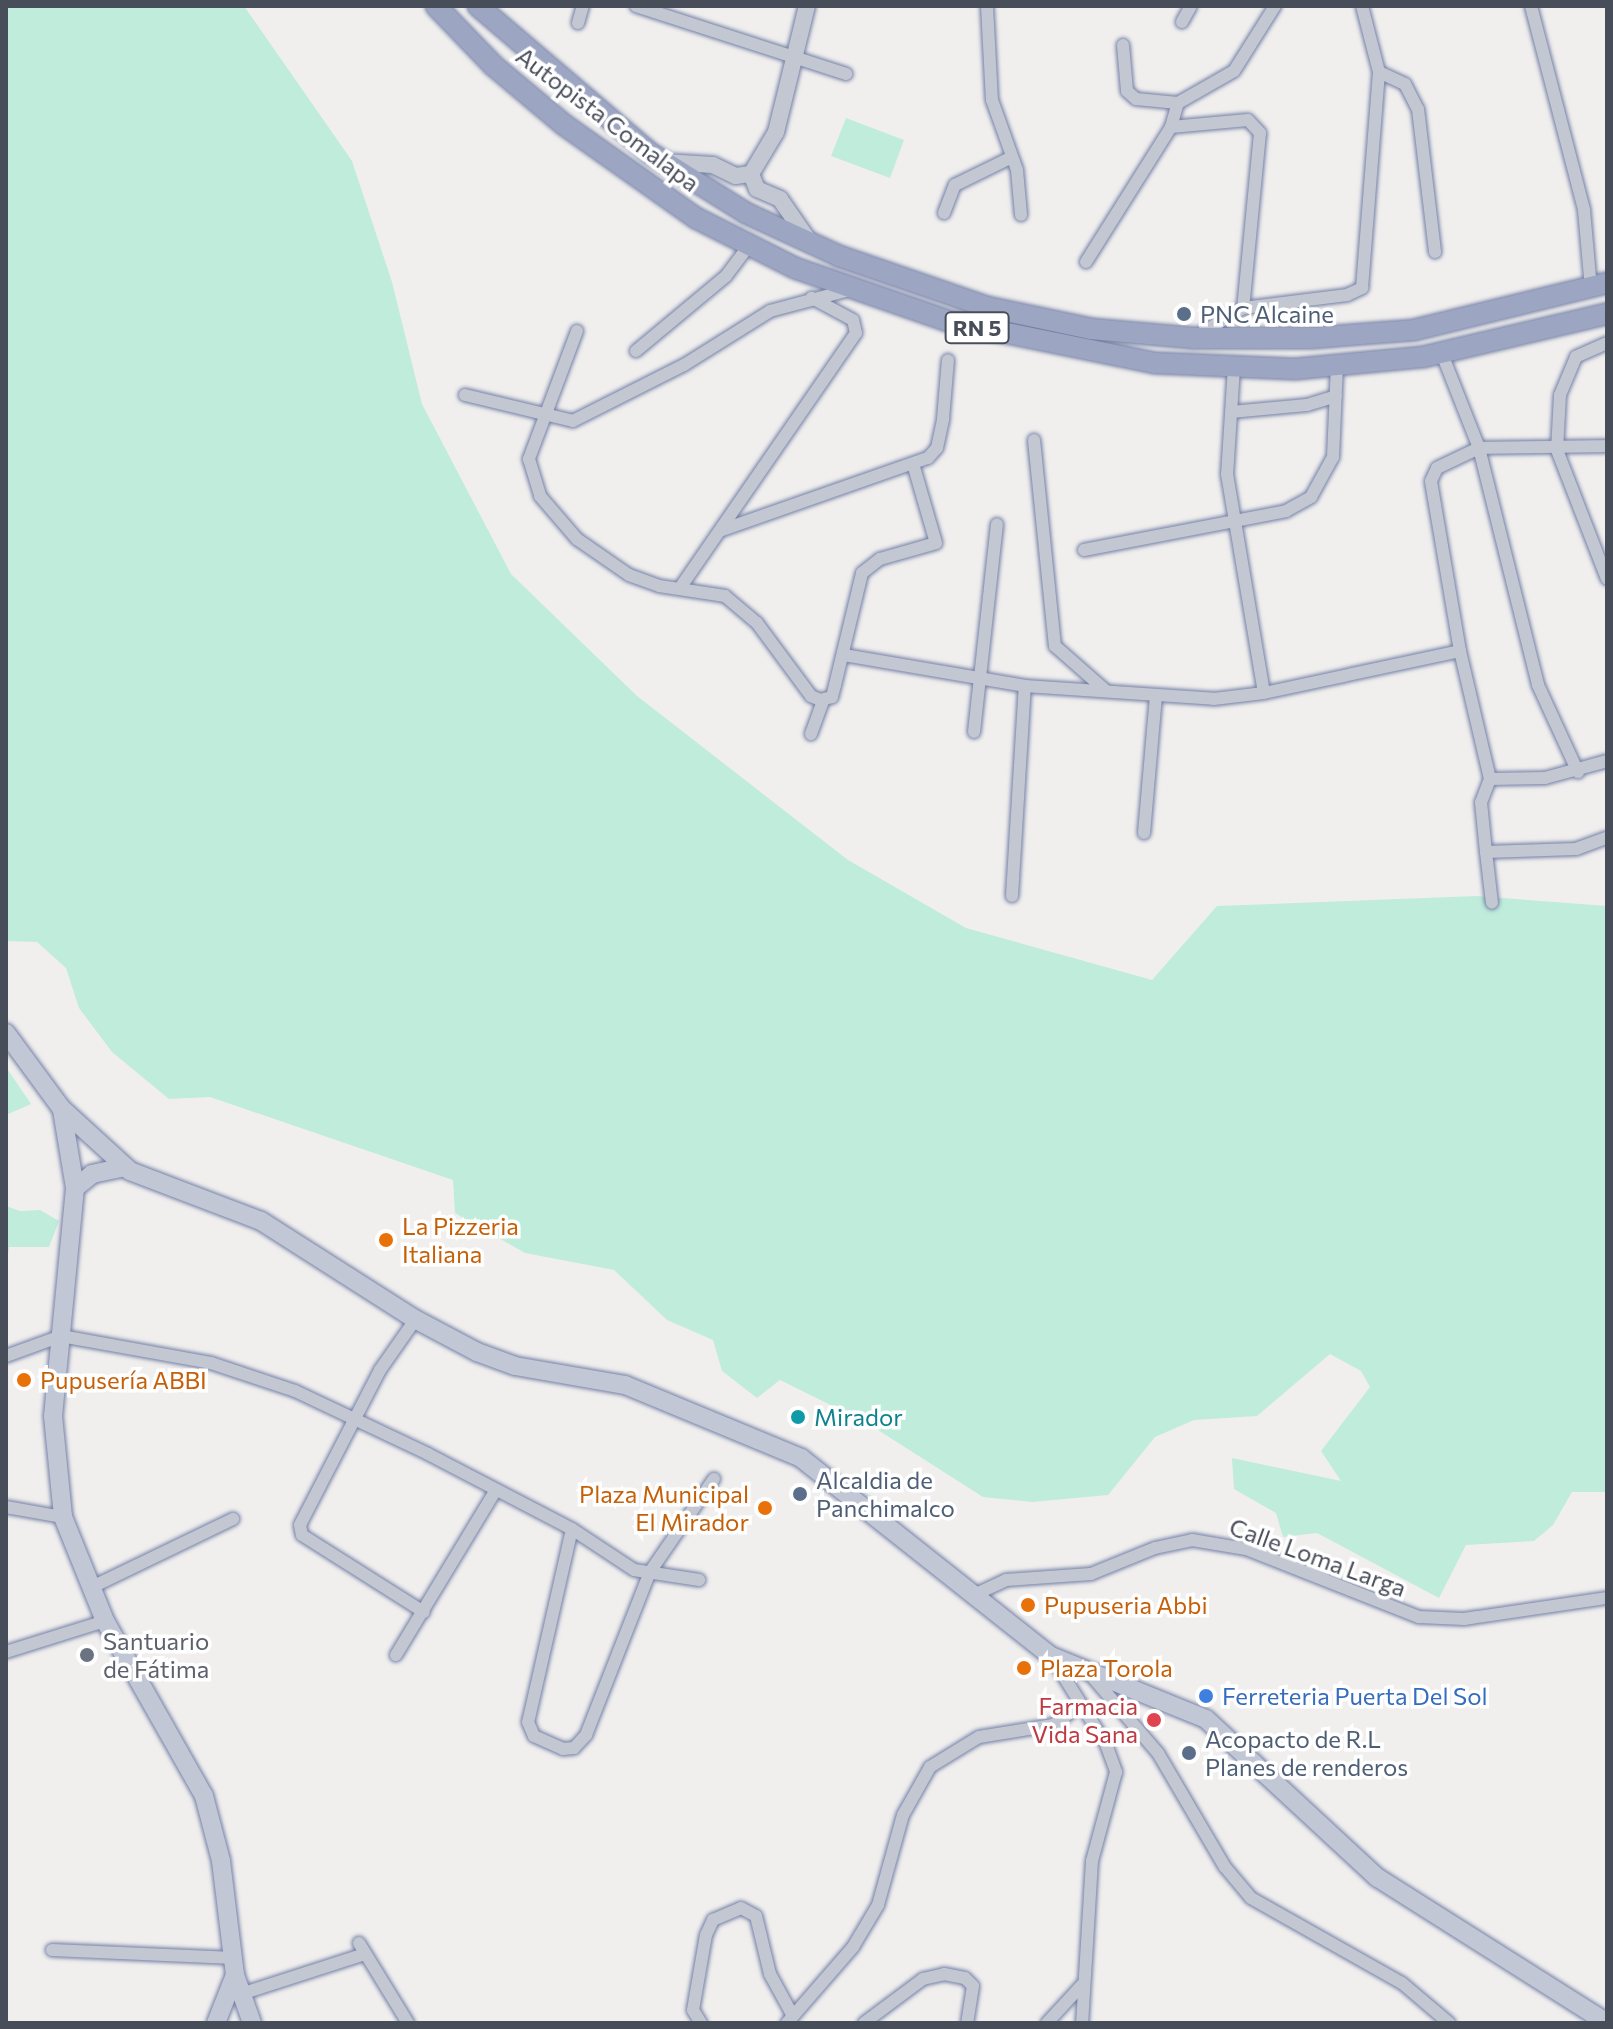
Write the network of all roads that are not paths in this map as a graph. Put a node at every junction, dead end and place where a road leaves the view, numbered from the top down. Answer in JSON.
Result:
{"nodes":[{"id":1,"x":436,"y":6,"type":"edge"},
{"id":2,"x":478,"y":6,"type":"edge"},
{"id":3,"x":583,"y":6,"type":"edge"},
{"id":4,"x":636,"y":6,"type":"edge"},
{"id":5,"x":807,"y":6,"type":"edge"},
{"id":6,"x":987,"y":6,"type":"edge"},
{"id":7,"x":1191,"y":6,"type":"edge"},
{"id":8,"x":1275,"y":6,"type":"edge"},
{"id":9,"x":1362,"y":6,"type":"edge"},
{"id":10,"x":1531,"y":6,"type":"edge"},
{"id":11,"x":1182,"y":22,"type":"dead end"},
{"id":12,"x":578,"y":23,"type":"dead end"},
{"id":13,"x":1123,"y":45,"type":"dead end"},
{"id":14,"x":794,"y":55,"type":"junction"},
{"id":15,"x":1379,"y":72,"type":"junction"},
{"id":16,"x":846,"y":74,"type":"dead end"},
{"id":17,"x":1178,"y":103,"type":"junction"},
{"id":18,"x":1171,"y":127,"type":"junction"},
{"id":19,"x":1010,"y":158,"type":"junction"},
{"id":20,"x":664,"y":162,"type":"junction"},
{"id":21,"x":751,"y":174,"type":"junction"},
{"id":22,"x":944,"y":213,"type":"dead end"},
{"id":23,"x":1021,"y":215,"type":"dead end"},
{"id":24,"x":811,"y":244,"type":"junction"},
{"id":25,"x":749,"y":246,"type":"junction"},
{"id":26,"x":1435,"y":252,"type":"dead end"},
{"id":27,"x":1086,"y":262,"type":"dead end"},
{"id":28,"x":1599,"y":285,"type":"edge"},
{"id":29,"x":849,"y":290,"type":"junction"},
{"id":30,"x":812,"y":298,"type":"junction"},
{"id":31,"x":1243,"y":308,"type":"junction"},
{"id":32,"x":1607,"y":314,"type":"edge"},
{"id":33,"x":577,"y":331,"type":"dead end"},
{"id":34,"x":1194,"y":338,"type":"junction"},
{"id":35,"x":1607,"y":343,"type":"edge"},
{"id":36,"x":636,"y":351,"type":"dead end"},
{"id":37,"x":1442,"y":354,"type":"junction"},
{"id":38,"x":948,"y":360,"type":"dead end"},
{"id":39,"x":1337,"y":366,"type":"junction"},
{"id":40,"x":1234,"y":367,"type":"junction"},
{"id":41,"x":465,"y":395,"type":"dead end"},
{"id":42,"x":1336,"y":396,"type":"junction"},
{"id":43,"x":1231,"y":412,"type":"junction"},
{"id":44,"x":543,"y":417,"type":"junction"},
{"id":45,"x":1034,"y":440,"type":"dead end"},
{"id":46,"x":1607,"y":446,"type":"edge"},
{"id":47,"x":1479,"y":448,"type":"junction"},
{"id":48,"x":1557,"y":450,"type":"junction"},
{"id":49,"x":913,"y":464,"type":"junction"},
{"id":50,"x":1236,"y":521,"type":"junction"},
{"id":51,"x":997,"y":524,"type":"dead end"},
{"id":52,"x":722,"y":530,"type":"junction"},
{"id":53,"x":1084,"y":550,"type":"dead end"},
{"id":54,"x":1607,"y":579,"type":"edge"},
{"id":55,"x":680,"y":588,"type":"junction"},
{"id":56,"x":1460,"y":651,"type":"junction"},
{"id":57,"x":844,"y":655,"type":"junction"},
{"id":58,"x":979,"y":680,"type":"junction"},
{"id":59,"x":1025,"y":686,"type":"junction"},
{"id":60,"x":1105,"y":690,"type":"junction"},
{"id":61,"x":1264,"y":693,"type":"junction"},
{"id":62,"x":1156,"y":696,"type":"junction"},
{"id":63,"x":823,"y":701,"type":"junction"},
{"id":64,"x":974,"y":732,"type":"dead end"},
{"id":65,"x":811,"y":734,"type":"dead end"},
{"id":66,"x":1607,"y":761,"type":"edge"},
{"id":67,"x":1578,"y":772,"type":"junction"},
{"id":68,"x":1490,"y":779,"type":"junction"},
{"id":69,"x":1144,"y":833,"type":"dead end"},
{"id":70,"x":1607,"y":838,"type":"edge"},
{"id":71,"x":1486,"y":852,"type":"junction"},
{"id":72,"x":1012,"y":896,"type":"dead end"},
{"id":73,"x":1492,"y":903,"type":"dead end"},
{"id":74,"x":6,"y":1033,"type":"edge"},
{"id":75,"x":61,"y":1108,"type":"junction"},
{"id":76,"x":124,"y":1167,"type":"junction"},
{"id":77,"x":75,"y":1188,"type":"junction"},
{"id":78,"x":415,"y":1320,"type":"junction"},
{"id":79,"x":61,"y":1336,"type":"junction"},
{"id":80,"x":6,"y":1356,"type":"edge"},
{"id":81,"x":354,"y":1419,"type":"junction"},
{"id":82,"x":714,"y":1479,"type":"dead end"},
{"id":83,"x":496,"y":1490,"type":"junction"},
{"id":84,"x":6,"y":1507,"type":"edge"},
{"id":85,"x":63,"y":1517,"type":"junction"},
{"id":86,"x":233,"y":1519,"type":"dead end"},
{"id":87,"x":572,"y":1529,"type":"junction"},
{"id":88,"x":650,"y":1572,"type":"junction"},
{"id":89,"x":699,"y":1580,"type":"dead end"},
{"id":90,"x":90,"y":1588,"type":"junction"},
{"id":91,"x":974,"y":1595,"type":"junction"},
{"id":92,"x":1607,"y":1598,"type":"edge"},
{"id":93,"x":424,"y":1612,"type":"junction"},
{"id":94,"x":105,"y":1621,"type":"junction"},
{"id":95,"x":6,"y":1652,"type":"edge"},
{"id":96,"x":396,"y":1655,"type":"dead end"},
{"id":97,"x":1051,"y":1656,"type":"junction"},
{"id":98,"x":1118,"y":1694,"type":"junction"},
{"id":99,"x":1078,"y":1707,"type":"junction"},
{"id":100,"x":52,"y":1950,"type":"dead end"},
{"id":101,"x":234,"y":1966,"type":"junction"},
{"id":102,"x":1082,"y":1985,"type":"junction"},
{"id":103,"x":244,"y":1993,"type":"junction"},
{"id":104,"x":790,"y":2020,"type":"edge"},
{"id":105,"x":216,"y":2023,"type":"edge"},
{"id":106,"x":252,"y":2023,"type":"edge"},
{"id":107,"x":408,"y":2023,"type":"edge"},
{"id":108,"x":701,"y":2023,"type":"edge"},
{"id":109,"x":864,"y":2023,"type":"edge"},
{"id":110,"x":967,"y":2023,"type":"edge"},
{"id":111,"x":1047,"y":2023,"type":"edge"},
{"id":112,"x":1082,"y":2023,"type":"edge"},
{"id":113,"x":1447,"y":2023,"type":"edge"},
{"id":114,"x":1607,"y":2023,"type":"edge"}],
"edges":[{"from":1,"to":25,"type":"highway","name":"Autopista Comalapa","number":"RN 5"},
{"from":2,"to":20,"type":"highway","name":"Autopista Comalapa","number":"RN 5"},
{"from":3,"to":12,"type":"street"},
{"from":4,"to":14,"type":"street"},
{"from":5,"to":14,"type":"street"},
{"from":6,"to":19,"type":"street"},
{"from":7,"to":11,"type":"street"},
{"from":8,"to":17,"type":"street"},
{"from":9,"to":15,"type":"street"},
{"from":10,"to":28,"type":"street"},
{"from":13,"to":17,"type":"street"},
{"from":14,"to":16,"type":"street"},
{"from":14,"to":21,"type":"street"},
{"from":15,"to":26,"type":"street"},
{"from":15,"to":31,"type":"street"},
{"from":17,"to":18,"type":"street"},
{"from":18,"to":27,"type":"street"},
{"from":18,"to":31,"type":"street"},
{"from":19,"to":22,"type":"street"},
{"from":19,"to":23,"type":"street"},
{"from":20,"to":21,"type":"street"},
{"from":20,"to":24,"type":"highway","name":"Autopista Comalapa","number":"RN 5"},
{"from":21,"to":24,"type":"street"},
{"from":24,"to":34,"type":"highway","name":"Autopista Comalapa","number":"RN 5"},
{"from":25,"to":29,"type":"highway","name":"Autopista Comalapa","number":"RN 5"},
{"from":25,"to":36,"type":"street"},
{"from":28,"to":34,"type":"highway","name":"Autopista Comalapa","number":"RN 5"},
{"from":29,"to":30,"type":"street"},
{"from":29,"to":40,"type":"highway","name":"Autopista Comalapa","number":"RN 5"},
{"from":30,"to":44,"type":"street"},
{"from":30,"to":52,"type":"street"},
{"from":31,"to":34,"type":"street"},
{"from":32,"to":37,"type":"highway","name":"Autopista Comalapa","number":"RN 5"},
{"from":33,"to":44,"type":"street"},
{"from":35,"to":48,"type":"street"},
{"from":37,"to":39,"type":"highway","name":"Autopista Comalapa","number":"RN 5"},
{"from":37,"to":47,"type":"street"},
{"from":38,"to":49,"type":"street"},
{"from":39,"to":40,"type":"highway","name":"Autopista Comalapa","number":"RN 5"},
{"from":39,"to":42,"type":"street"},
{"from":40,"to":43,"type":"street"},
{"from":41,"to":44,"type":"street"},
{"from":42,"to":43,"type":"street"},
{"from":42,"to":50,"type":"street"},
{"from":43,"to":50,"type":"street"},
{"from":44,"to":55,"type":"street"},
{"from":45,"to":60,"type":"street"},
{"from":46,"to":48,"type":"street"},
{"from":47,"to":48,"type":"street"},
{"from":47,"to":56,"type":"street"},
{"from":47,"to":67,"type":"street"},
{"from":48,"to":54,"type":"street"},
{"from":49,"to":52,"type":"street"},
{"from":49,"to":57,"type":"street"},
{"from":50,"to":53,"type":"street"},
{"from":50,"to":61,"type":"street"},
{"from":51,"to":58,"type":"street"},
{"from":52,"to":55,"type":"street"},
{"from":55,"to":63,"type":"street"},
{"from":56,"to":61,"type":"street"},
{"from":56,"to":68,"type":"street"},
{"from":57,"to":58,"type":"street"},
{"from":57,"to":63,"type":"street"},
{"from":58,"to":59,"type":"street"},
{"from":58,"to":64,"type":"street"},
{"from":59,"to":60,"type":"street"},
{"from":59,"to":72,"type":"street"},
{"from":60,"to":62,"type":"street"},
{"from":61,"to":62,"type":"street"},
{"from":62,"to":69,"type":"street"},
{"from":63,"to":65,"type":"street"},
{"from":66,"to":67,"type":"street"},
{"from":67,"to":68,"type":"street"},
{"from":68,"to":71,"type":"street"},
{"from":70,"to":71,"type":"street"},
{"from":71,"to":73,"type":"street"},
{"from":74,"to":75,"type":"main road"},
{"from":75,"to":76,"type":"main road"},
{"from":75,"to":77,"type":"main road"},
{"from":76,"to":77,"type":"main road"},
{"from":76,"to":78,"type":"main road"},
{"from":77,"to":79,"type":"main road"},
{"from":78,"to":81,"type":"street"},
{"from":78,"to":91,"type":"main road"},
{"from":79,"to":80,"type":"street"},
{"from":79,"to":81,"type":"street"},
{"from":79,"to":85,"type":"main road"},
{"from":81,"to":83,"type":"street"},
{"from":81,"to":93,"type":"street"},
{"from":82,"to":88,"type":"street"},
{"from":83,"to":87,"type":"street"},
{"from":83,"to":93,"type":"street"},
{"from":84,"to":85,"type":"street"},
{"from":85,"to":90,"type":"main road"},
{"from":86,"to":90,"type":"street"},
{"from":87,"to":88,"type":"street"},
{"from":87,"to":88,"type":"street"},
{"from":88,"to":89,"type":"street"},
{"from":90,"to":94,"type":"main road"},
{"from":91,"to":92,"type":"street","name":"Calle Loma Larga"},
{"from":91,"to":97,"type":"main road"},
{"from":93,"to":96,"type":"street"},
{"from":94,"to":95,"type":"street"},
{"from":94,"to":101,"type":"main road"},
{"from":97,"to":98,"type":"main road"},
{"from":97,"to":99,"type":"street"},
{"from":98,"to":113,"type":"street"},
{"from":98,"to":114,"type":"main road"},
{"from":99,"to":102,"type":"street"},
{"from":99,"to":104,"type":"street"},
{"from":100,"to":101,"type":"street"},
{"from":101,"to":103,"type":"main road"},
{"from":101,"to":105,"type":"main road"},
{"from":102,"to":111,"type":"street"},
{"from":102,"to":112,"type":"street"},
{"from":103,"to":106,"type":"main road"},
{"from":103,"to":107,"type":"street"},
{"from":104,"to":108,"type":"street"},
{"from":109,"to":110,"type":"street"}]}
